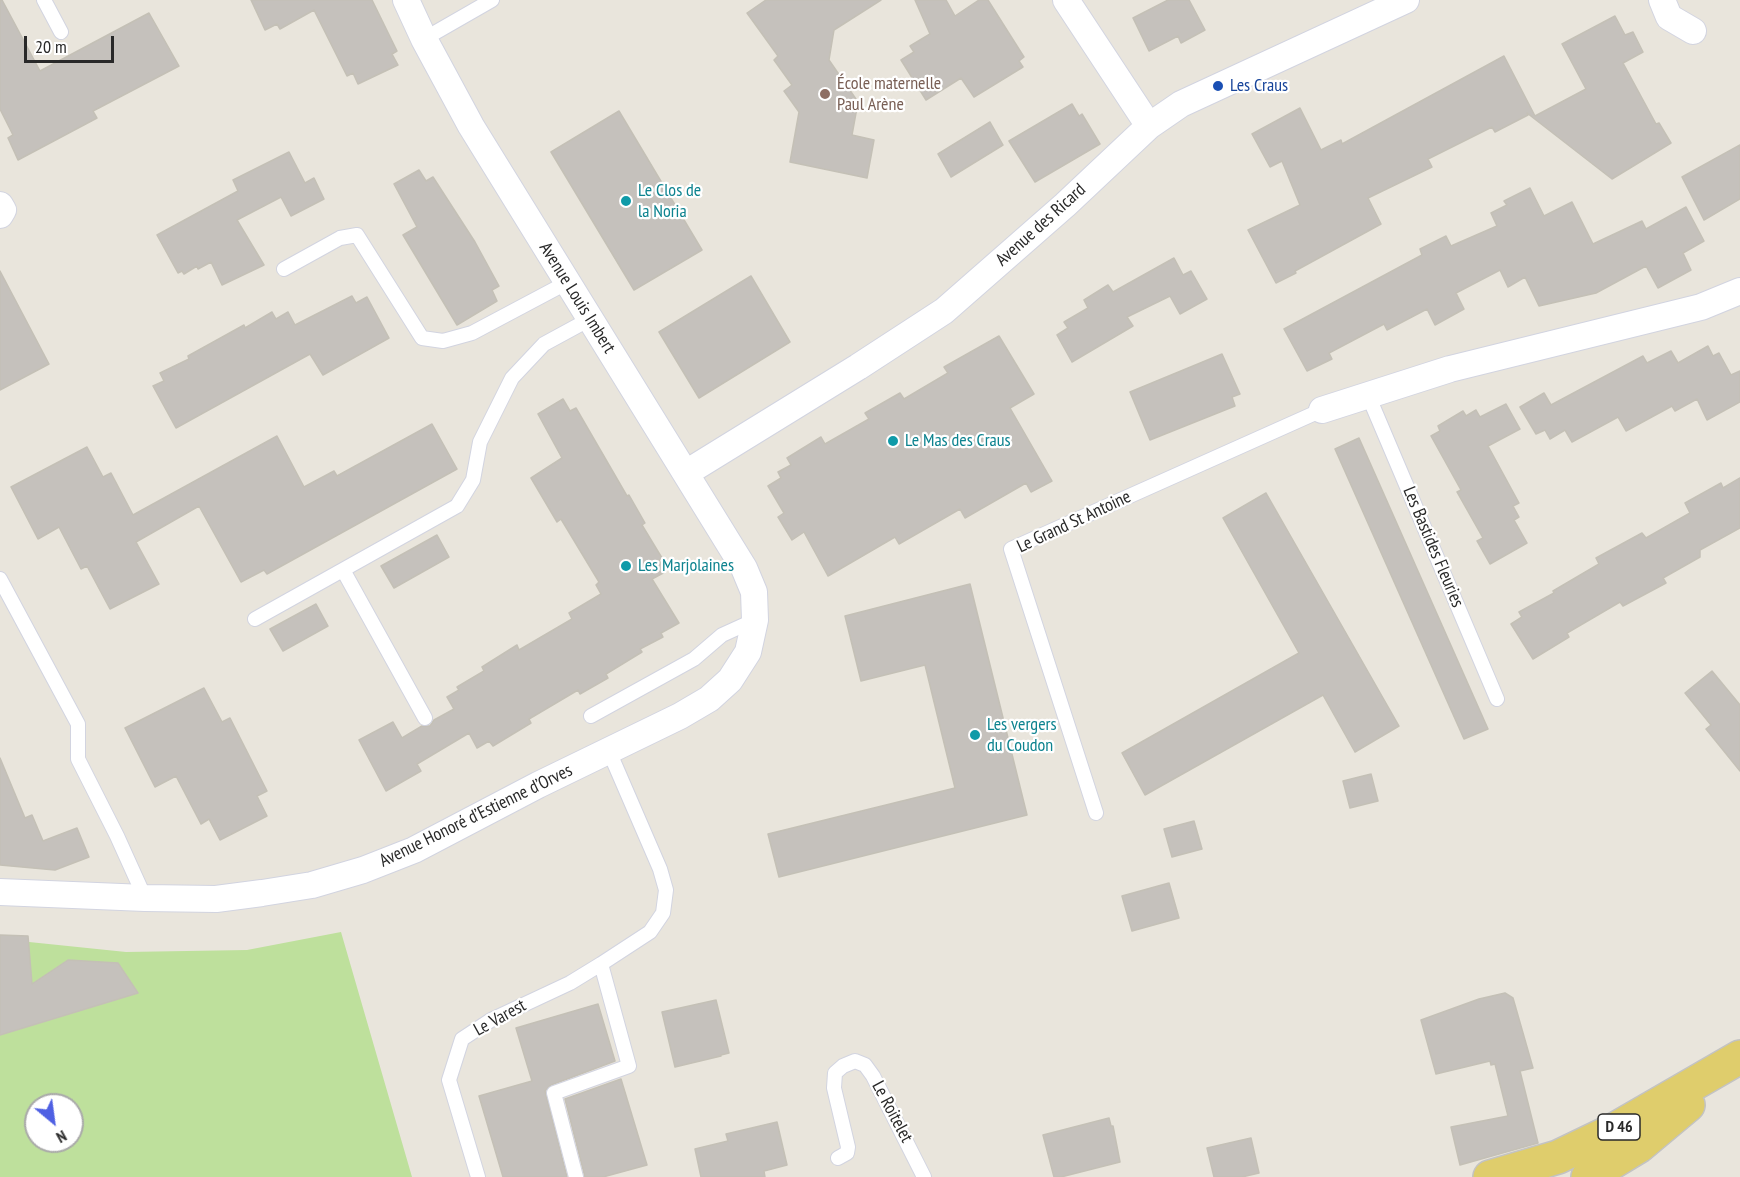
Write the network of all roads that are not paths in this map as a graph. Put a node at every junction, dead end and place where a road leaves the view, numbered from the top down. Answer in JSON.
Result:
{"nodes":[{"id":1,"x":44,"y":0,"type":"edge"},
{"id":2,"x":406,"y":0,"type":"edge"},
{"id":3,"x":492,"y":0,"type":"edge"},
{"id":4,"x":1066,"y":0,"type":"edge"},
{"id":5,"x":1662,"y":0,"type":"edge"},
{"id":6,"x":1399,"y":1,"type":"edge"},
{"id":7,"x":1693,"y":31,"type":"dead end"},
{"id":8,"x":61,"y":32,"type":"dead end"},
{"id":9,"x":424,"y":39,"type":"junction"},
{"id":10,"x":1149,"y":126,"type":"junction"},
{"id":11,"x":0,"y":206,"type":"edge"},
{"id":12,"x":0,"y":215,"type":"edge"},
{"id":13,"x":284,"y":269,"type":"dead end"},
{"id":14,"x":568,"y":282,"type":"junction"},
{"id":15,"x":1739,"y":294,"type":"edge"},
{"id":16,"x":590,"y":319,"type":"junction"},
{"id":17,"x":1368,"y":395,"type":"junction"},
{"id":18,"x":1322,"y":410,"type":"joint"},
{"id":19,"x":686,"y":473,"type":"junction"},
{"id":20,"x":344,"y":570,"type":"junction"},
{"id":21,"x":0,"y":579,"type":"edge"},
{"id":22,"x":754,"y":592,"type":"joint"},
{"id":23,"x":255,"y":619,"type":"dead end"},
{"id":24,"x":755,"y":620,"type":"junction"},
{"id":25,"x":1497,"y":699,"type":"dead end"},
{"id":26,"x":591,"y":716,"type":"dead end"},
{"id":27,"x":425,"y":718,"type":"dead end"},
{"id":28,"x":609,"y":751,"type":"junction"},
{"id":29,"x":1096,"y":813,"type":"dead end"},
{"id":30,"x":0,"y":892,"type":"edge"},
{"id":31,"x":145,"y":898,"type":"junction"},
{"id":32,"x":601,"y":964,"type":"junction"},
{"id":33,"x":1740,"y":1059,"type":"edge"},
{"id":34,"x":838,"y":1158,"type":"dead end"},
{"id":35,"x":478,"y":1177,"type":"edge"},
{"id":36,"x":576,"y":1177,"type":"edge"},
{"id":37,"x":924,"y":1177,"type":"edge"},
{"id":38,"x":1490,"y":1177,"type":"edge"},
{"id":39,"x":1588,"y":1177,"type":"edge"}],
"edges":[{"from":1,"to":8,"type":"lane"},
{"from":2,"to":9,"type":"street","name":"Avenue Louis Imbert"},
{"from":3,"to":9,"type":"lane"},
{"from":4,"to":10,"type":"street"},
{"from":5,"to":7,"type":"street"},
{"from":6,"to":10,"type":"street","name":"Avenue des Ricard"},
{"from":9,"to":14,"type":"street","name":"Avenue Louis Imbert"},
{"from":10,"to":19,"type":"street","name":"Avenue des Ricard"},
{"from":11,"to":12,"type":"street"},
{"from":13,"to":14,"type":"lane"},
{"from":14,"to":16,"type":"street","name":"Avenue Louis Imbert"},
{"from":15,"to":17,"type":"street"},
{"from":16,"to":19,"type":"street","name":"Avenue Louis Imbert"},
{"from":16,"to":20,"type":"lane"},
{"from":17,"to":18,"type":"street"},
{"from":17,"to":25,"type":"lane","name":"Les Bastides Fleuries"},
{"from":18,"to":29,"type":"lane","name":"Le Grand St Antoine"},
{"from":19,"to":22,"type":"street","name":"Avenue Louis Imbert"},
{"from":20,"to":23,"type":"lane"},
{"from":20,"to":27,"type":"lane"},
{"from":21,"to":31,"type":"lane"},
{"from":22,"to":24,"type":"street","name":"Avenue Honoré d’Estienne d’Orves"},
{"from":24,"to":26,"type":"lane"},
{"from":24,"to":28,"type":"street","name":"Avenue Honoré d’Estienne d’Orves"},
{"from":28,"to":31,"type":"street","name":"Avenue Honoré d’Estienne d’Orves"},
{"from":28,"to":32,"type":"lane","name":"Le Varest"},
{"from":30,"to":31,"type":"street","name":"Avenue Honoré d’Estienne d’Orves"},
{"from":32,"to":35,"type":"lane","name":"Le Varest"},
{"from":32,"to":36,"type":"lane"},
{"from":33,"to":38,"type":"main road","number":"D 46"},
{"from":33,"to":39,"type":"main road","number":"D 46"},
{"from":34,"to":37,"type":"lane","name":"Le Roitelet"}]}
